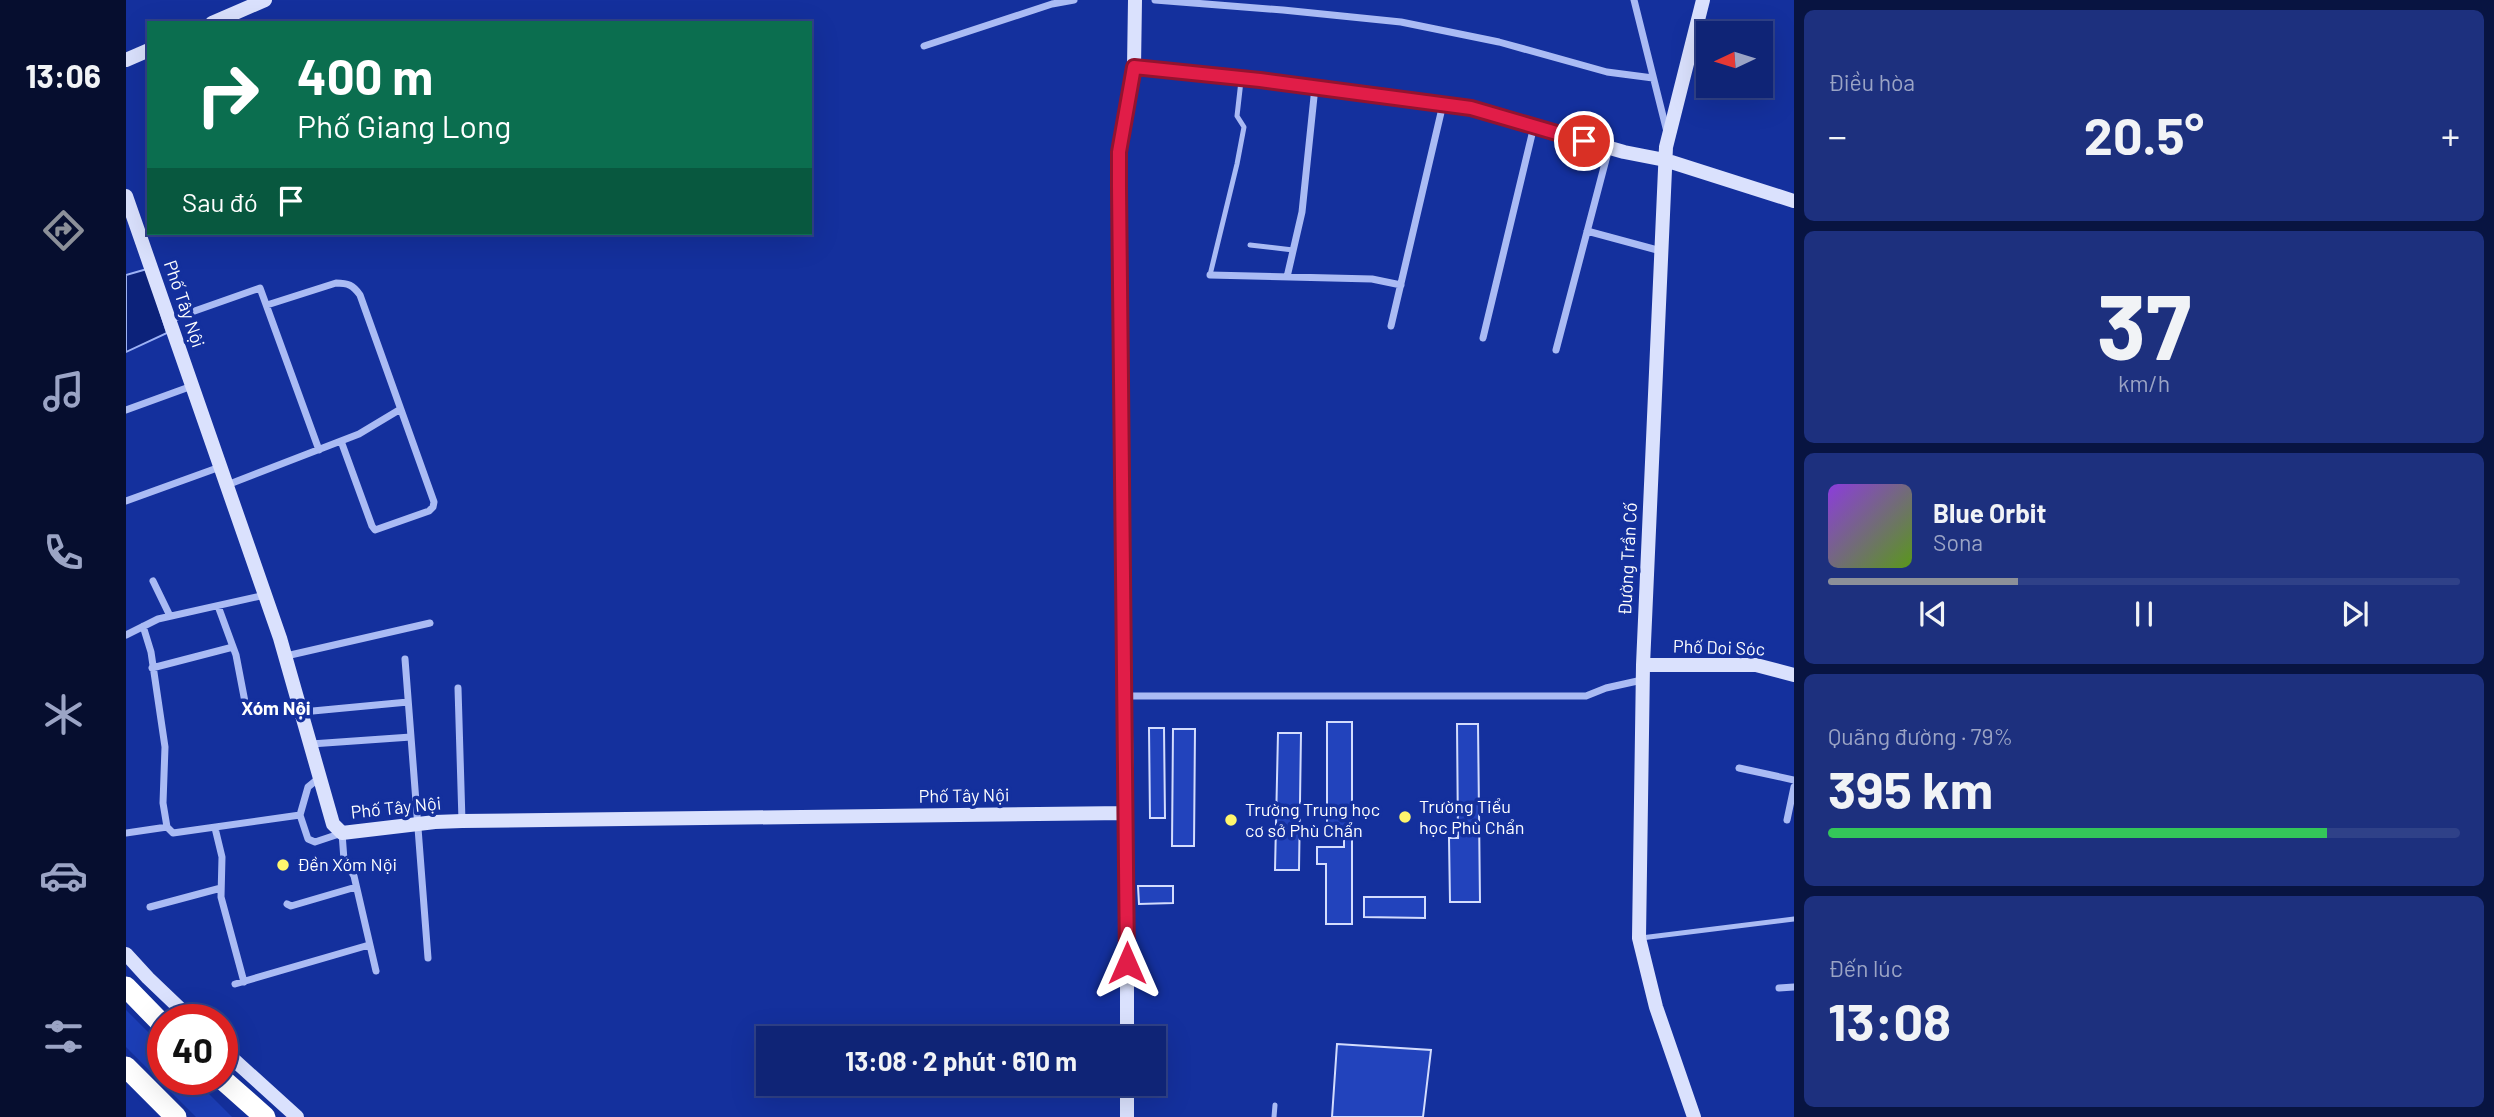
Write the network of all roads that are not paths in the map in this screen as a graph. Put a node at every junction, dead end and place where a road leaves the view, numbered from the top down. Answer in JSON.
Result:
{"nodes":[{"id":1,"x":265,"y":0,"type":"edge"},
{"id":2,"x":1074,"y":0,"type":"edge"},
{"id":3,"x":1135,"y":0,"type":"edge"},
{"id":4,"x":1155,"y":0,"type":"edge"},
{"id":5,"x":1634,"y":0,"type":"edge"},
{"id":6,"x":1703,"y":0,"type":"edge"},
{"id":7,"x":217,"y":21,"type":"edge"},
{"id":8,"x":924,"y":47,"type":"dead end"},
{"id":9,"x":147,"y":51,"type":"edge"},
{"id":10,"x":126,"y":60,"type":"edge"},
{"id":11,"x":1134,"y":67,"type":"junction"},
{"id":12,"x":1653,"y":78,"type":"junction"},
{"id":13,"x":1242,"y":79,"type":"junction"},
{"id":14,"x":1315,"y":87,"type":"junction"},
{"id":15,"x":1443,"y":104,"type":"junction"},
{"id":16,"x":1534,"y":126,"type":"junction"},
{"id":17,"x":1669,"y":136,"type":"junction"},
{"id":18,"x":1609,"y":148,"type":"junction"},
{"id":19,"x":1665,"y":160,"type":"junction"},
{"id":20,"x":126,"y":196,"type":"edge"},
{"id":21,"x":1794,"y":201,"type":"edge"},
{"id":22,"x":1587,"y":231,"type":"junction"},
{"id":23,"x":1250,"y":245,"type":"dead end"},
{"id":24,"x":1293,"y":250,"type":"junction"},
{"id":25,"x":1662,"y":251,"type":"junction"},
{"id":26,"x":1210,"y":275,"type":"joint"},
{"id":27,"x":1287,"y":276,"type":"junction"},
{"id":28,"x":1401,"y":285,"type":"junction"},
{"id":29,"x":267,"y":305,"type":"junction"},
{"id":30,"x":169,"y":320,"type":"junction"},
{"id":31,"x":1391,"y":326,"type":"dead end"},
{"id":32,"x":1483,"y":338,"type":"dead end"},
{"id":33,"x":1556,"y":350,"type":"dead end"},
{"id":34,"x":192,"y":386,"type":"junction"},
{"id":35,"x":126,"y":410,"type":"edge"},
{"id":36,"x":399,"y":410,"type":"junction"},
{"id":37,"x":341,"y":441,"type":"junction"},
{"id":38,"x":319,"y":450,"type":"junction"},
{"id":39,"x":221,"y":467,"type":"junction"},
{"id":40,"x":227,"y":485,"type":"junction"},
{"id":41,"x":126,"y":501,"type":"edge"},
{"id":42,"x":153,"y":581,"type":"dead end"},
{"id":43,"x":265,"y":595,"type":"junction"},
{"id":44,"x":218,"y":606,"type":"junction"},
{"id":45,"x":170,"y":617,"type":"junction"},
{"id":46,"x":430,"y":623,"type":"dead end"},
{"id":47,"x":143,"y":626,"type":"junction"},
{"id":48,"x":126,"y":635,"type":"edge"},
{"id":49,"x":233,"y":647,"type":"junction"},
{"id":50,"x":286,"y":656,"type":"junction"},
{"id":51,"x":405,"y":659,"type":"dead end"},
{"id":52,"x":152,"y":668,"type":"junction"},
{"id":53,"x":1642,"y":672,"type":"junction"},
{"id":54,"x":1794,"y":675,"type":"edge"},
{"id":55,"x":458,"y":688,"type":"dead end"},
{"id":56,"x":1125,"y":696,"type":"junction"},
{"id":57,"x":244,"y":702,"type":"dead end"},
{"id":58,"x":408,"y":702,"type":"junction"},
{"id":59,"x":302,"y":712,"type":"junction"},
{"id":60,"x":411,"y":737,"type":"junction"},
{"id":61,"x":311,"y":744,"type":"junction"},
{"id":62,"x":1739,"y":768,"type":"dead end"},
{"id":63,"x":320,"y":778,"type":"junction"},
{"id":64,"x":1794,"y":780,"type":"edge"},
{"id":65,"x":1794,"y":787,"type":"edge"},
{"id":66,"x":1127,"y":813,"type":"junction"},
{"id":67,"x":300,"y":815,"type":"junction"},
{"id":68,"x":1787,"y":820,"type":"dead end"},
{"id":69,"x":462,"y":821,"type":"junction"},
{"id":70,"x":417,"y":824,"type":"junction"},
{"id":71,"x":167,"y":827,"type":"junction"},
{"id":72,"x":215,"y":828,"type":"junction"},
{"id":73,"x":342,"y":832,"type":"junction"},
{"id":74,"x":126,"y":833,"type":"edge"},
{"id":75,"x":356,"y":887,"type":"junction"},
{"id":76,"x":221,"y":888,"type":"junction"},
{"id":77,"x":287,"y":904,"type":"dead end"},
{"id":78,"x":150,"y":907,"type":"dead end"},
{"id":79,"x":1794,"y":919,"type":"edge"},
{"id":80,"x":1639,"y":939,"type":"junction"},
{"id":81,"x":369,"y":945,"type":"junction"},
{"id":82,"x":126,"y":954,"type":"edge"},
{"id":83,"x":428,"y":958,"type":"dead end"},
{"id":84,"x":376,"y":971,"type":"dead end"},
{"id":85,"x":126,"y":987,"type":"edge"},
{"id":86,"x":1794,"y":987,"type":"edge"},
{"id":87,"x":1779,"y":988,"type":"dead end"},
{"id":88,"x":176,"y":1004,"type":"edge"},
{"id":89,"x":147,"y":1009,"type":"edge"},
{"id":90,"x":1127,"y":1026,"type":"edge"},
{"id":91,"x":238,"y":1064,"type":"edge"},
{"id":92,"x":126,"y":1067,"type":"edge"},
{"id":93,"x":238,"y":1094,"type":"edge"},
{"id":94,"x":235,"y":1095,"type":"edge"},
{"id":95,"x":1127,"y":1096,"type":"edge"},
{"id":96,"x":1275,"y":1105,"type":"dead end"},
{"id":97,"x":176,"y":1117,"type":"edge"},
{"id":98,"x":256,"y":1117,"type":"edge"},
{"id":99,"x":265,"y":1117,"type":"edge"},
{"id":100,"x":297,"y":1117,"type":"edge"},
{"id":101,"x":1127,"y":1117,"type":"edge"},
{"id":102,"x":1274,"y":1117,"type":"edge"},
{"id":103,"x":1694,"y":1117,"type":"edge"}],
"edges":[{"from":1,"to":7,"type":"street"},
{"from":2,"to":8,"type":"street"},
{"from":3,"to":11,"type":"street"},
{"from":4,"to":12,"type":"street"},
{"from":5,"to":12,"type":"street"},
{"from":6,"to":17,"type":"street","name":"Đường Trần Cố"},
{"from":9,"to":10,"type":"street"},
{"from":11,"to":13,"type":"street"},
{"from":11,"to":56,"type":"street"},
{"from":12,"to":17,"type":"street"},
{"from":13,"to":14,"type":"street"},
{"from":13,"to":26,"type":"lane"},
{"from":14,"to":15,"type":"street"},
{"from":14,"to":24,"type":"street"},
{"from":15,"to":16,"type":"street"},
{"from":15,"to":28,"type":"street"},
{"from":16,"to":18,"type":"street"},
{"from":16,"to":32,"type":"street"},
{"from":17,"to":19,"type":"street","name":"Đường Trần Cố"},
{"from":18,"to":19,"type":"street"},
{"from":18,"to":22,"type":"street"},
{"from":19,"to":21,"type":"street"},
{"from":19,"to":25,"type":"street","name":"Đường Trần Cố"},
{"from":20,"to":30,"type":"street","name":"Phố Tây Nội"},
{"from":22,"to":25,"type":"street"},
{"from":22,"to":33,"type":"street"},
{"from":23,"to":24,"type":"lane"},
{"from":24,"to":27,"type":"street"},
{"from":25,"to":53,"type":"street","name":"Đường Trần Cố"},
{"from":26,"to":27,"type":"street"},
{"from":27,"to":28,"type":"street"},
{"from":28,"to":31,"type":"street"},
{"from":29,"to":30,"type":"street"},
{"from":29,"to":36,"type":"street"},
{"from":29,"to":38,"type":"street"},
{"from":30,"to":34,"type":"street","name":"Phố Tây Nội"},
{"from":34,"to":35,"type":"street"},
{"from":34,"to":39,"type":"street","name":"Phố Tây Nội"},
{"from":36,"to":37,"type":"street"},
{"from":36,"to":37,"type":"street"},
{"from":37,"to":38,"type":"street"},
{"from":38,"to":40,"type":"street"},
{"from":39,"to":40,"type":"street","name":"Phố Tây Nội"},
{"from":39,"to":41,"type":"street"},
{"from":40,"to":43,"type":"street","name":"Phố Tây Nội"},
{"from":42,"to":45,"type":"street"},
{"from":43,"to":44,"type":"street"},
{"from":43,"to":50,"type":"street","name":"Phố Tây Nội"},
{"from":44,"to":45,"type":"street"},
{"from":44,"to":49,"type":"street"},
{"from":45,"to":47,"type":"street"},
{"from":46,"to":50,"type":"street"},
{"from":47,"to":48,"type":"street"},
{"from":47,"to":52,"type":"street"},
{"from":49,"to":52,"type":"street"},
{"from":49,"to":57,"type":"street"},
{"from":50,"to":59,"type":"street","name":"Phố Tây Nội"},
{"from":51,"to":58,"type":"street"},
{"from":52,"to":71,"type":"street"},
{"from":53,"to":54,"type":"street","name":"Phố Doi Sóc"},
{"from":53,"to":56,"type":"street"},
{"from":53,"to":80,"type":"street","name":"Đường Trần Cố"},
{"from":55,"to":69,"type":"street"},
{"from":56,"to":66,"type":"street"},
{"from":58,"to":59,"type":"street"},
{"from":58,"to":60,"type":"street"},
{"from":59,"to":61,"type":"street","name":"Phố Tây Nội"},
{"from":60,"to":61,"type":"street"},
{"from":60,"to":70,"type":"street"},
{"from":61,"to":63,"type":"street","name":"Phố Tây Nội"},
{"from":62,"to":64,"type":"street"},
{"from":63,"to":67,"type":"street"},
{"from":63,"to":73,"type":"street","name":"Phố Tây Nội"},
{"from":65,"to":68,"type":"street"},
{"from":66,"to":69,"type":"street","name":"Phố Tây Nội"},
{"from":66,"to":90,"type":"street"},
{"from":67,"to":72,"type":"street"},
{"from":67,"to":73,"type":"street"},
{"from":69,"to":70,"type":"street","name":"Phố Tây Nội"},
{"from":70,"to":73,"type":"street","name":"Phố Tây Nội"},
{"from":70,"to":83,"type":"street"},
{"from":71,"to":72,"type":"street"},
{"from":71,"to":74,"type":"street"},
{"from":72,"to":76,"type":"street"},
{"from":73,"to":75,"type":"street"},
{"from":75,"to":77,"type":"street"},
{"from":75,"to":81,"type":"street"},
{"from":76,"to":78,"type":"street"},
{"from":76,"to":81,"type":"street"},
{"from":79,"to":80,"type":"lane"},
{"from":80,"to":103,"type":"street","name":"Đường Trần Cố"},
{"from":81,"to":84,"type":"street"},
{"from":82,"to":88,"type":"street"},
{"from":85,"to":89,"type":"highway"},
{"from":86,"to":87,"type":"street"},
{"from":91,"to":100,"type":"street"},
{"from":92,"to":97,"type":"highway"},
{"from":93,"to":99,"type":"highway"},
{"from":94,"to":98,"type":"highway"},
{"from":95,"to":101,"type":"street"},
{"from":96,"to":102,"type":"lane"}]}
